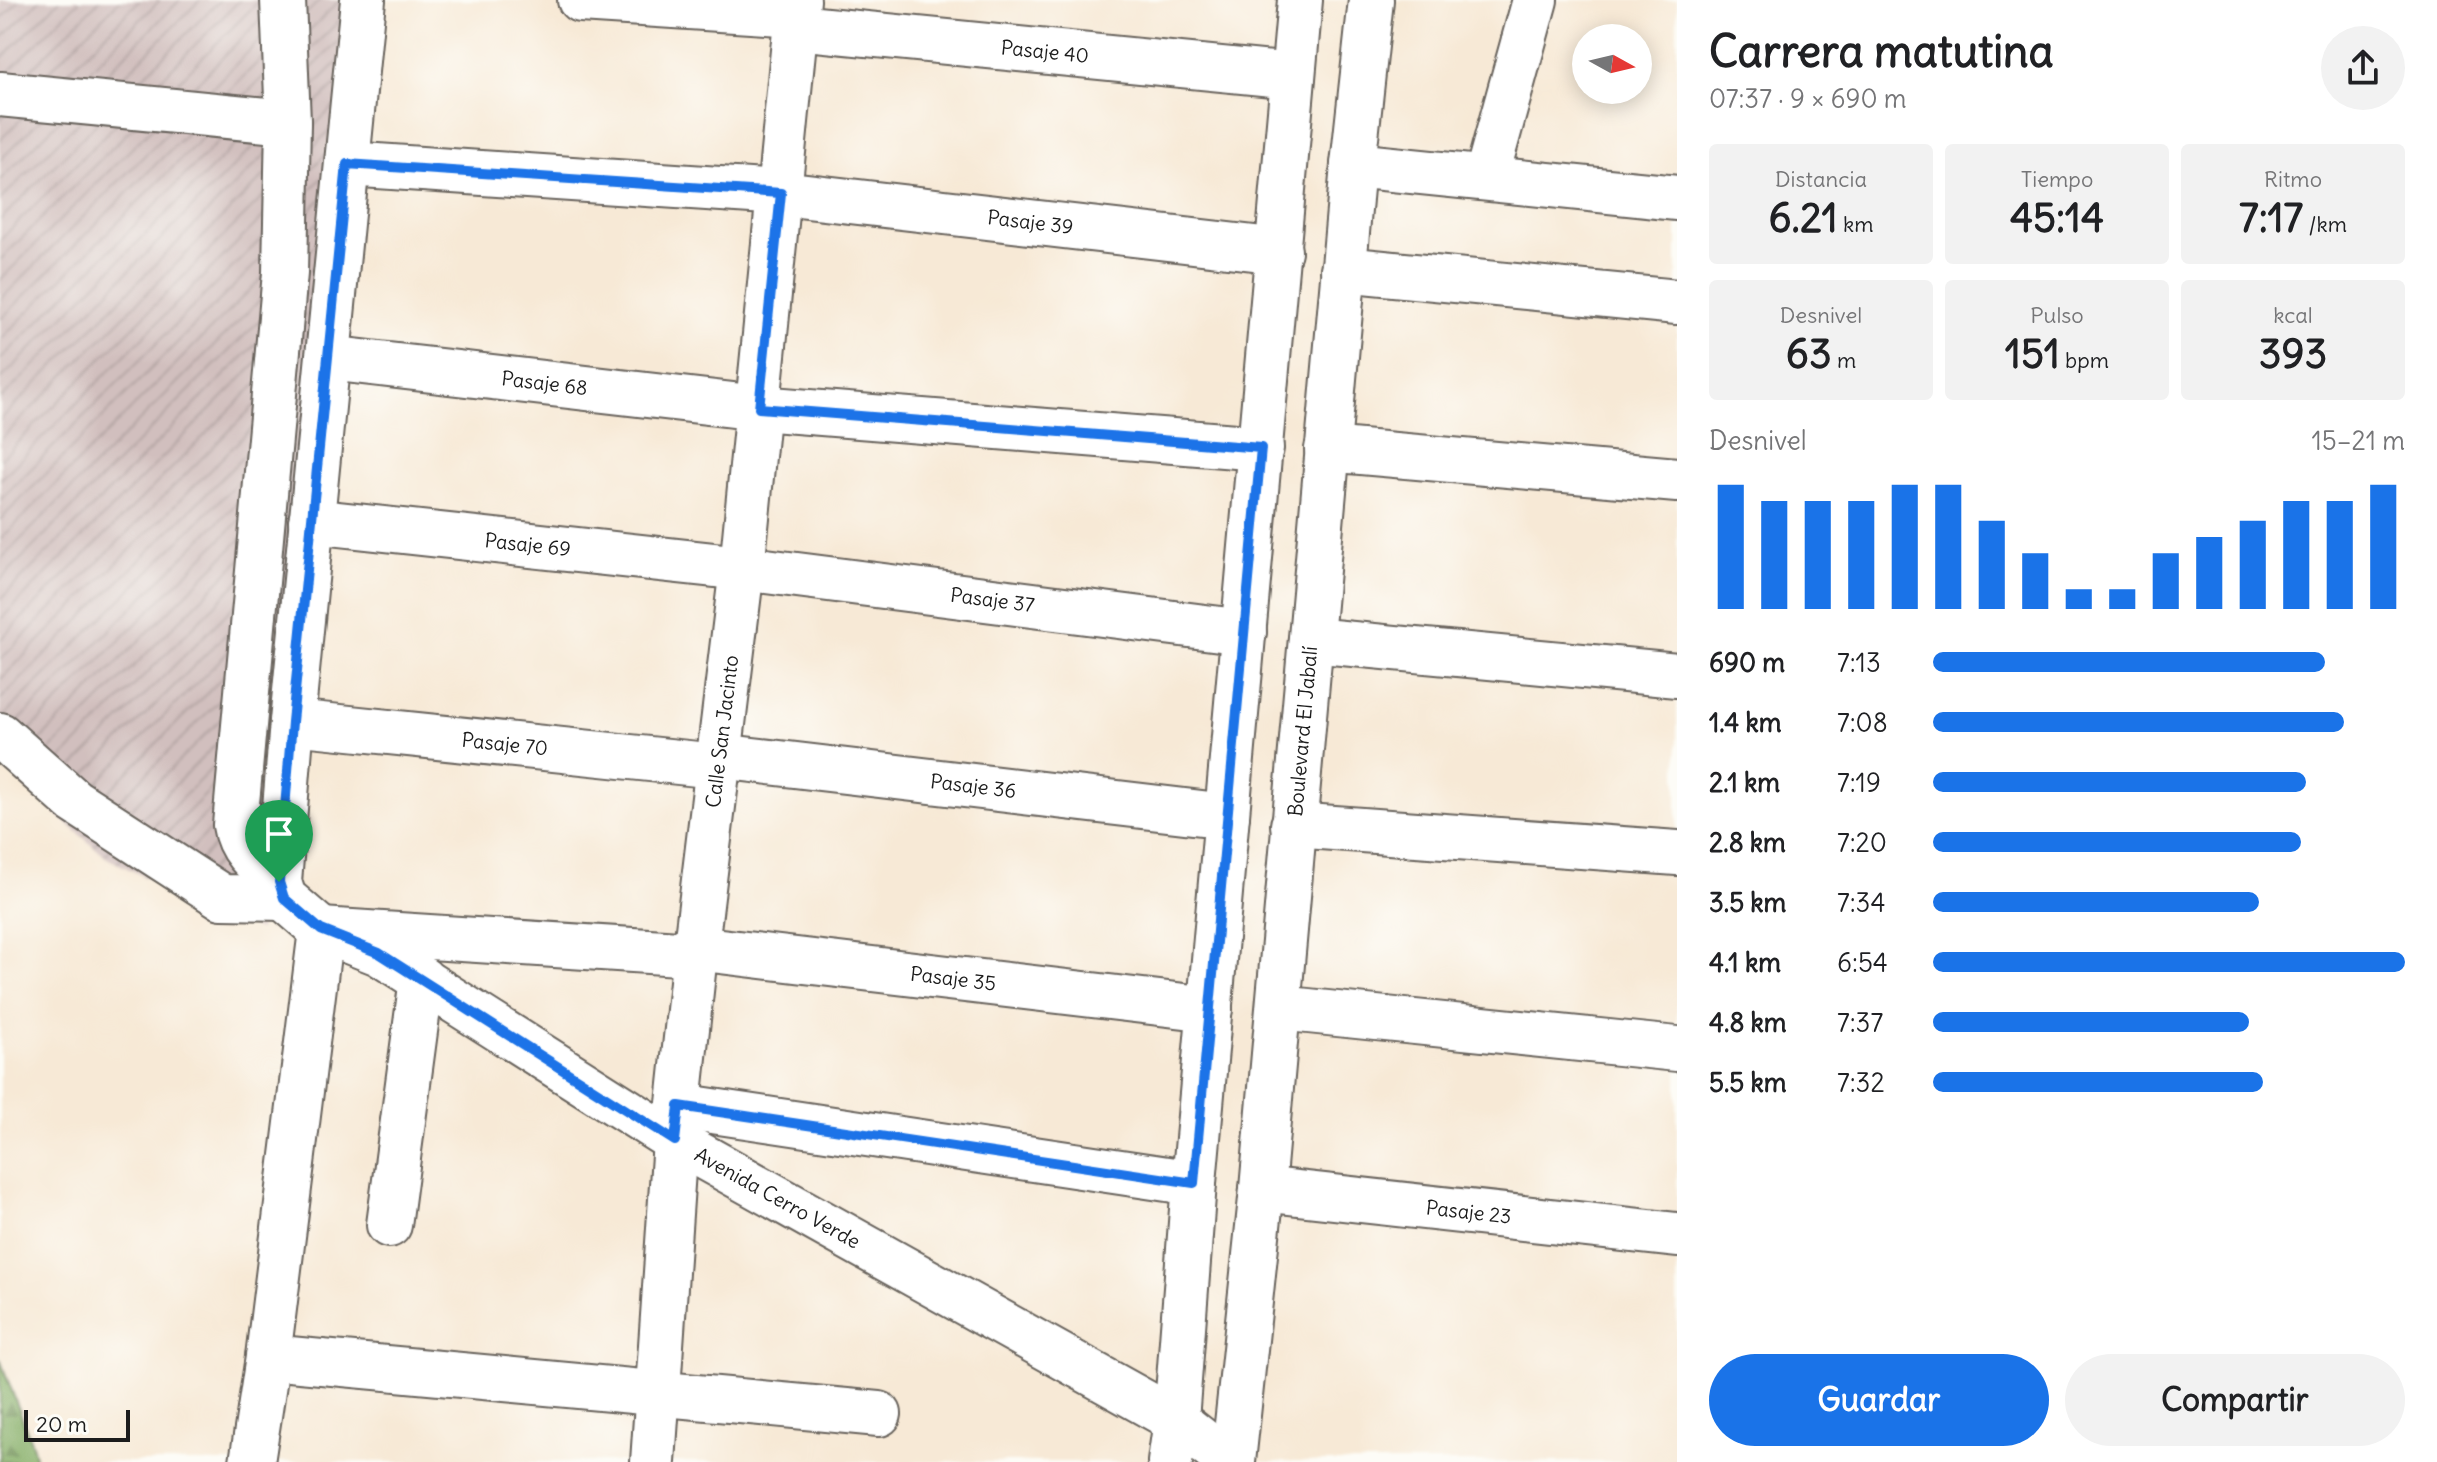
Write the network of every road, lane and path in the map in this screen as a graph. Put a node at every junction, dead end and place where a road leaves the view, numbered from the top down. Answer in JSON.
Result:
{"nodes":[{"id":1,"x":283,"y":0,"type":"edge"},
{"id":2,"x":363,"y":0,"type":"edge"},
{"id":3,"x":580,"y":0,"type":"edge"},
{"id":4,"x":1300,"y":0,"type":"edge"},
{"id":5,"x":1371,"y":0,"type":"edge"},
{"id":6,"x":1535,"y":0,"type":"edge"},
{"id":7,"x":797,"y":14,"type":"edge"},
{"id":8,"x":1293,"y":76,"type":"junction"},
{"id":9,"x":0,"y":94,"type":"edge"},
{"id":10,"x":288,"y":122,"type":"junction"},
{"id":11,"x":347,"y":164,"type":"junction"},
{"id":12,"x":1353,"y":165,"type":"junction"},
{"id":13,"x":1486,"y":178,"type":"junction"},
{"id":14,"x":781,"y":193,"type":"junction"},
{"id":15,"x":1677,"y":198,"type":"edge"},
{"id":16,"x":1279,"y":251,"type":"junction"},
{"id":17,"x":1343,"y":269,"type":"junction"},
{"id":18,"x":1677,"y":302,"type":"edge"},
{"id":19,"x":328,"y":358,"type":"junction"},
{"id":20,"x":759,"y":408,"type":"junction"},
{"id":21,"x":1261,"y":448,"type":"junction"},
{"id":22,"x":1327,"y":449,"type":"junction"},
{"id":23,"x":1677,"y":480,"type":"edge"},
{"id":24,"x":311,"y":521,"type":"junction"},
{"id":25,"x":742,"y":568,"type":"junction"},
{"id":26,"x":1244,"y":632,"type":"junction"},
{"id":27,"x":1311,"y":640,"type":"junction"},
{"id":28,"x":1677,"y":675,"type":"edge"},
{"id":29,"x":292,"y":722,"type":"junction"},
{"id":30,"x":0,"y":735,"type":"edge"},
{"id":31,"x":718,"y":761,"type":"junction"},
{"id":32,"x":1227,"y":816,"type":"junction"},
{"id":33,"x":1293,"y":825,"type":"junction"},
{"id":34,"x":1677,"y":853,"type":"edge"},
{"id":35,"x":282,"y":890,"type":"junction"},
{"id":36,"x":321,"y":930,"type":"junction"},
{"id":37,"x":695,"y":951,"type":"junction"},
{"id":38,"x":422,"y":979,"type":"junction"},
{"id":39,"x":1279,"y":1008,"type":"junction"},
{"id":40,"x":1210,"y":1009,"type":"junction"},
{"id":41,"x":1677,"y":1049,"type":"edge"},
{"id":42,"x":677,"y":1124,"type":"junction"},
{"id":43,"x":1194,"y":1183,"type":"junction"},
{"id":44,"x":1262,"y":1189,"type":"junction"},
{"id":45,"x":389,"y":1225,"type":"dead end"},
{"id":46,"x":1677,"y":1235,"type":"edge"},
{"id":47,"x":268,"y":1357,"type":"junction"},
{"id":48,"x":658,"y":1393,"type":"junction"},
{"id":49,"x":879,"y":1414,"type":"dead end"},
{"id":50,"x":1173,"y":1441,"type":"edge"},
{"id":51,"x":252,"y":1462,"type":"edge"},
{"id":52,"x":653,"y":1462,"type":"edge"},
{"id":53,"x":1231,"y":1462,"type":"edge"}],
"edges":[{"from":1,"to":10,"type":"street","name":"Avenida Cerro Verde"},
{"from":2,"to":11,"type":"street"},
{"from":3,"to":7,"type":"street","name":"Pasaje 40"},
{"from":4,"to":8,"type":"street"},
{"from":5,"to":12,"type":"street","name":"Boulevard El Jabalí"},
{"from":6,"to":13,"type":"street"},
{"from":7,"to":8,"type":"street","name":"Pasaje 40"},
{"from":7,"to":14,"type":"street","name":"Calle San Jacinto"},
{"from":8,"to":16,"type":"street"},
{"from":9,"to":10,"type":"street"},
{"from":10,"to":35,"type":"street","name":"Avenida Cerro Verde"},
{"from":11,"to":14,"type":"street","name":"Pasaje 39"},
{"from":11,"to":19,"type":"street"},
{"from":12,"to":13,"type":"street"},
{"from":12,"to":17,"type":"street","name":"Boulevard El Jabalí"},
{"from":13,"to":15,"type":"street"},
{"from":14,"to":16,"type":"street","name":"Pasaje 39"},
{"from":14,"to":20,"type":"street","name":"Calle San Jacinto"},
{"from":16,"to":21,"type":"street"},
{"from":17,"to":18,"type":"street"},
{"from":17,"to":22,"type":"street","name":"Boulevard El Jabalí"},
{"from":19,"to":20,"type":"street","name":"Pasaje 68"},
{"from":19,"to":24,"type":"street"},
{"from":20,"to":21,"type":"street","name":"Pasaje 68"},
{"from":20,"to":25,"type":"street","name":"Calle San Jacinto"},
{"from":21,"to":26,"type":"street"},
{"from":22,"to":23,"type":"street"},
{"from":22,"to":27,"type":"street","name":"Boulevard El Jabalí"},
{"from":24,"to":25,"type":"street","name":"Pasaje 69"},
{"from":24,"to":29,"type":"street"},
{"from":25,"to":26,"type":"street","name":"Pasaje 37"},
{"from":25,"to":31,"type":"street","name":"Calle San Jacinto"},
{"from":26,"to":32,"type":"street"},
{"from":27,"to":28,"type":"street"},
{"from":27,"to":33,"type":"street","name":"Boulevard El Jabalí"},
{"from":29,"to":31,"type":"street","name":"Pasaje 70"},
{"from":29,"to":35,"type":"street"},
{"from":30,"to":35,"type":"street"},
{"from":31,"to":32,"type":"street","name":"Pasaje 36"},
{"from":31,"to":37,"type":"street","name":"Calle San Jacinto"},
{"from":32,"to":40,"type":"street"},
{"from":33,"to":34,"type":"street"},
{"from":33,"to":39,"type":"street","name":"Boulevard El Jabalí"},
{"from":35,"to":36,"type":"street","name":"Avenida Cerro Verde"},
{"from":36,"to":37,"type":"street","name":"Pasaje 35"},
{"from":36,"to":38,"type":"street","name":"Avenida Cerro Verde"},
{"from":36,"to":47,"type":"street"},
{"from":37,"to":40,"type":"street","name":"Pasaje 35"},
{"from":37,"to":42,"type":"street","name":"Calle San Jacinto"},
{"from":38,"to":42,"type":"street","name":"Avenida Cerro Verde"},
{"from":38,"to":45,"type":"street"},
{"from":39,"to":41,"type":"street"},
{"from":39,"to":44,"type":"street","name":"Boulevard El Jabalí"},
{"from":40,"to":43,"type":"street"},
{"from":42,"to":43,"type":"street"},
{"from":42,"to":48,"type":"street","name":"Calle San Jacinto"},
{"from":42,"to":50,"type":"street","name":"Avenida Cerro Verde"},
{"from":43,"to":50,"type":"street"},
{"from":44,"to":46,"type":"street","name":"Pasaje 23"},
{"from":44,"to":53,"type":"street","name":"Boulevard El Jabalí"},
{"from":47,"to":48,"type":"street"},
{"from":47,"to":51,"type":"street"},
{"from":48,"to":49,"type":"street"},
{"from":48,"to":52,"type":"street","name":"Calle San Jacinto"},
{"from":50,"to":53,"type":"street","name":"Avenida Cerro Verde"}]}
